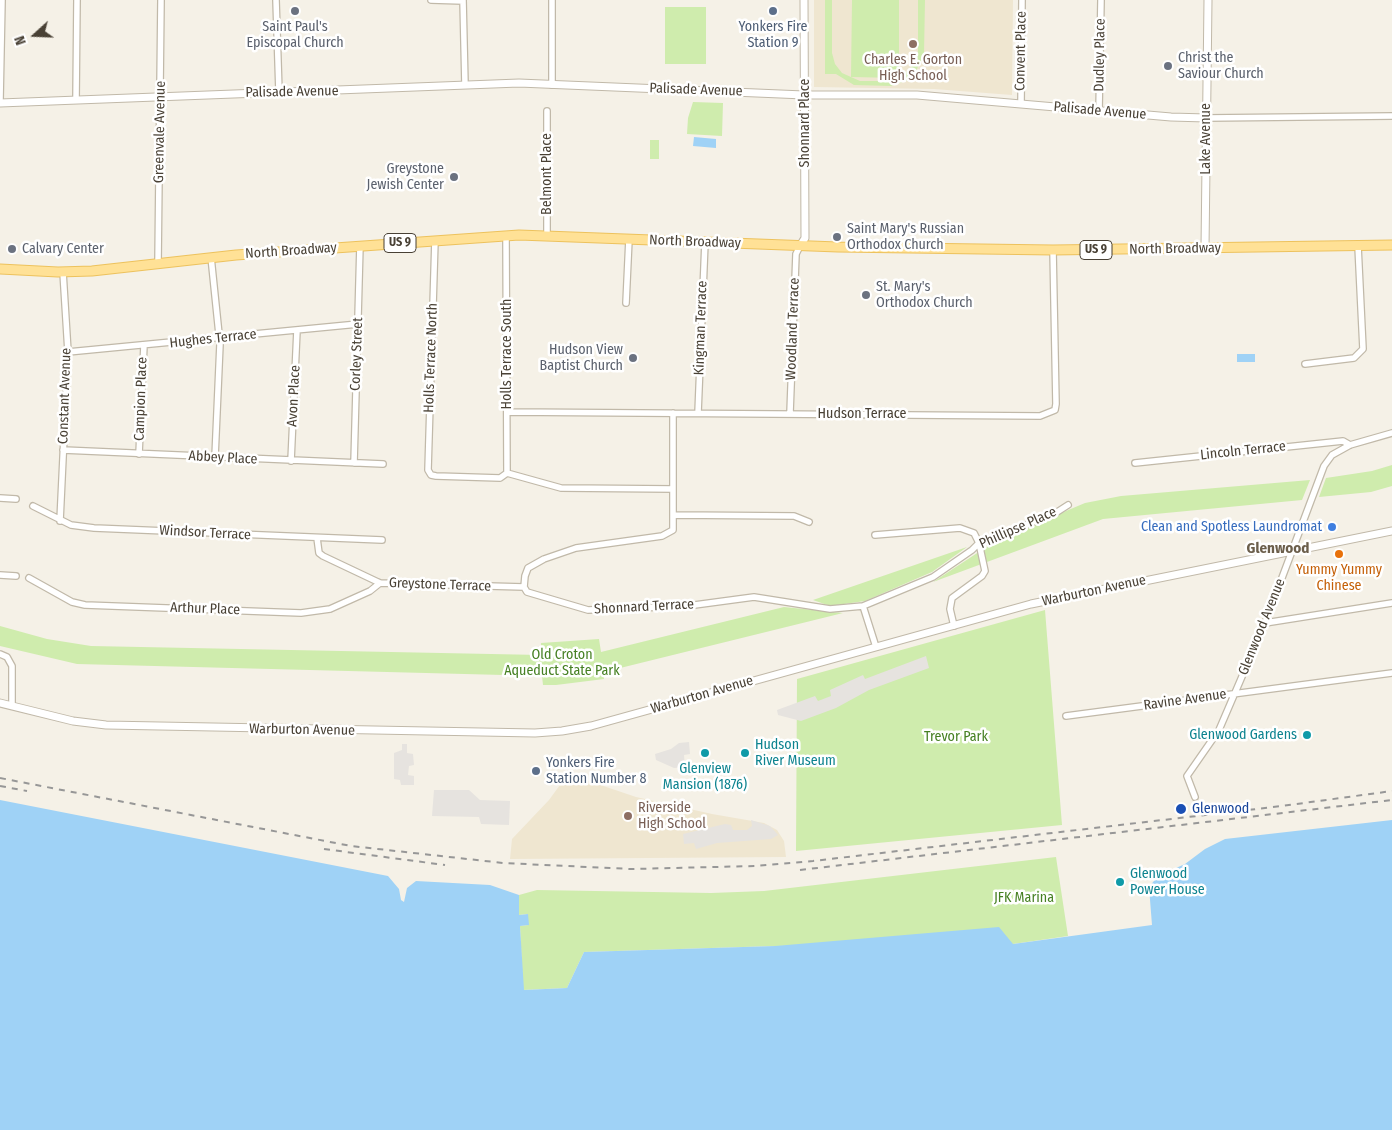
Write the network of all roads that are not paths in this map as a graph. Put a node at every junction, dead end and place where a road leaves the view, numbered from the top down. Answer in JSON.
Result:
{"nodes":[{"id":1,"x":2,"y":0,"type":"edge"},
{"id":2,"x":77,"y":0,"type":"edge"},
{"id":3,"x":161,"y":0,"type":"edge"},
{"id":4,"x":276,"y":0,"type":"edge"},
{"id":5,"x":431,"y":0,"type":"edge"},
{"id":6,"x":552,"y":0,"type":"edge"},
{"id":7,"x":804,"y":0,"type":"edge"},
{"id":8,"x":1022,"y":0,"type":"edge"},
{"id":9,"x":1101,"y":0,"type":"edge"},
{"id":10,"x":1208,"y":0,"type":"edge"},
{"id":11,"x":463,"y":1,"type":"edge"},
{"id":12,"x":1,"y":25,"type":"edge"},
{"id":13,"x":464,"y":85,"type":"junction"},
{"id":14,"x":552,"y":85,"type":"junction"},
{"id":15,"x":279,"y":92,"type":"junction"},
{"id":16,"x":804,"y":94,"type":"junction"},
{"id":17,"x":161,"y":96,"type":"junction"},
{"id":18,"x":76,"y":100,"type":"junction"},
{"id":19,"x":0,"y":102,"type":"edge"},
{"id":20,"x":1021,"y":103,"type":"junction"},
{"id":21,"x":547,"y":111,"type":"dead end"},
{"id":22,"x":1098,"y":111,"type":"junction"},
{"id":23,"x":1392,"y":116,"type":"edge"},
{"id":24,"x":1206,"y":118,"type":"junction"},
{"id":25,"x":506,"y":235,"type":"junction"},
{"id":26,"x":547,"y":236,"type":"junction"},
{"id":27,"x":629,"y":239,"type":"junction"},
{"id":28,"x":435,"y":240,"type":"junction"},
{"id":29,"x":704,"y":242,"type":"junction"},
{"id":30,"x":1392,"y":244,"type":"edge"},
{"id":31,"x":360,"y":246,"type":"junction"},
{"id":32,"x":800,"y":246,"type":"junction"},
{"id":33,"x":1358,"y":246,"type":"junction"},
{"id":34,"x":1205,"y":248,"type":"junction"},
{"id":35,"x":1053,"y":250,"type":"junction"},
{"id":36,"x":211,"y":258,"type":"junction"},
{"id":37,"x":158,"y":263,"type":"junction"},
{"id":38,"x":0,"y":269,"type":"edge"},
{"id":39,"x":64,"y":272,"type":"junction"},
{"id":40,"x":626,"y":303,"type":"dead end"},
{"id":41,"x":358,"y":324,"type":"junction"},
{"id":42,"x":297,"y":330,"type":"junction"},
{"id":43,"x":219,"y":338,"type":"junction"},
{"id":44,"x":144,"y":345,"type":"junction"},
{"id":45,"x":68,"y":352,"type":"junction"},
{"id":46,"x":1305,"y":364,"type":"dead end"},
{"id":47,"x":507,"y":412,"type":"junction"},
{"id":48,"x":673,"y":413,"type":"junction"},
{"id":49,"x":698,"y":413,"type":"junction"},
{"id":50,"x":790,"y":413,"type":"junction"},
{"id":51,"x":1392,"y":433,"type":"edge"},
{"id":52,"x":1350,"y":445,"type":"junction"},
{"id":53,"x":63,"y":450,"type":"junction"},
{"id":54,"x":139,"y":454,"type":"junction"},
{"id":55,"x":215,"y":458,"type":"junction"},
{"id":56,"x":291,"y":461,"type":"junction"},
{"id":57,"x":354,"y":463,"type":"junction"},
{"id":58,"x":1135,"y":463,"type":"dead end"},
{"id":59,"x":383,"y":464,"type":"dead end"},
{"id":60,"x":507,"y":473,"type":"junction"},
{"id":61,"x":673,"y":489,"type":"junction"},
{"id":62,"x":0,"y":498,"type":"edge"},
{"id":63,"x":16,"y":499,"type":"dead end"},
{"id":64,"x":1068,"y":505,"type":"dead end"},
{"id":65,"x":33,"y":506,"type":"dead end"},
{"id":66,"x":673,"y":515,"type":"junction"},
{"id":67,"x":60,"y":520,"type":"junction"},
{"id":68,"x":809,"y":522,"type":"dead end"},
{"id":69,"x":1392,"y":530,"type":"edge"},
{"id":70,"x":875,"y":535,"type":"dead end"},
{"id":71,"x":317,"y":538,"type":"junction"},
{"id":72,"x":382,"y":540,"type":"dead end"},
{"id":73,"x":979,"y":543,"type":"junction"},
{"id":74,"x":1292,"y":551,"type":"junction"},
{"id":75,"x":0,"y":575,"type":"edge"},
{"id":76,"x":16,"y":576,"type":"dead end"},
{"id":77,"x":29,"y":578,"type":"dead end"},
{"id":78,"x":380,"y":583,"type":"junction"},
{"id":79,"x":524,"y":587,"type":"junction"},
{"id":80,"x":1392,"y":603,"type":"edge"},
{"id":81,"x":863,"y":606,"type":"junction"},
{"id":82,"x":1265,"y":623,"type":"junction"},
{"id":83,"x":954,"y":626,"type":"junction"},
{"id":84,"x":876,"y":647,"type":"junction"},
{"id":85,"x":0,"y":654,"type":"edge"},
{"id":86,"x":1392,"y":672,"type":"edge"},
{"id":87,"x":1234,"y":694,"type":"junction"},
{"id":88,"x":0,"y":703,"type":"edge"},
{"id":89,"x":12,"y":706,"type":"junction"},
{"id":90,"x":1066,"y":716,"type":"dead end"},
{"id":91,"x":1195,"y":796,"type":"dead end"}],
"edges":[{"from":1,"to":12,"type":"street"},
{"from":2,"to":18,"type":"street"},
{"from":3,"to":17,"type":"street","name":"Greenvale Avenue"},
{"from":4,"to":15,"type":"street"},
{"from":5,"to":11,"type":"street"},
{"from":6,"to":14,"type":"street"},
{"from":7,"to":16,"type":"street","name":"Shonnard Place"},
{"from":8,"to":20,"type":"street","name":"Convent Place"},
{"from":9,"to":22,"type":"street","name":"Dudley Place"},
{"from":10,"to":24,"type":"street","name":"Lake Avenue"},
{"from":11,"to":13,"type":"street"},
{"from":12,"to":19,"type":"street"},
{"from":13,"to":14,"type":"street","name":"Palisade Avenue"},
{"from":13,"to":15,"type":"street","name":"Palisade Avenue"},
{"from":14,"to":16,"type":"street","name":"Palisade Avenue"},
{"from":15,"to":17,"type":"street","name":"Palisade Avenue"},
{"from":16,"to":20,"type":"street","name":"Palisade Avenue"},
{"from":16,"to":32,"type":"street","name":"Shonnard Place"},
{"from":17,"to":18,"type":"street","name":"Palisade Avenue"},
{"from":17,"to":37,"type":"street","name":"Greenvale Avenue"},
{"from":18,"to":19,"type":"street","name":"Palisade Avenue"},
{"from":20,"to":22,"type":"street","name":"Palisade Avenue"},
{"from":21,"to":26,"type":"street","name":"Belmont Place"},
{"from":22,"to":24,"type":"street","name":"Palisade Avenue"},
{"from":23,"to":24,"type":"street","name":"Palisade Avenue"},
{"from":24,"to":34,"type":"street","name":"Lake Avenue"},
{"from":25,"to":26,"type":"main road","name":"North Broadway","number":"US 9"},
{"from":25,"to":28,"type":"main road","name":"North Broadway","number":"US 9"},
{"from":25,"to":47,"type":"street","name":"Holls Terrace South"},
{"from":26,"to":27,"type":"main road","name":"North Broadway","number":"US 9"},
{"from":27,"to":29,"type":"main road","name":"North Broadway","number":"US 9"},
{"from":27,"to":40,"type":"street"},
{"from":28,"to":31,"type":"main road","name":"North Broadway","number":"US 9"},
{"from":28,"to":60,"type":"street","name":"Holls Terrace North"},
{"from":29,"to":32,"type":"main road","name":"North Broadway","number":"US 9"},
{"from":29,"to":49,"type":"street","name":"Kingman Terrace"},
{"from":30,"to":33,"type":"main road","name":"North Broadway","number":"US 9"},
{"from":31,"to":36,"type":"main road","name":"North Broadway","number":"US 9"},
{"from":31,"to":41,"type":"street","name":"Corley Street"},
{"from":32,"to":35,"type":"main road","name":"North Broadway","number":"US 9"},
{"from":32,"to":50,"type":"street","name":"Woodland Terrace"},
{"from":33,"to":34,"type":"main road","name":"North Broadway","number":"US 9"},
{"from":33,"to":46,"type":"street"},
{"from":34,"to":35,"type":"main road","name":"North Broadway","number":"US 9"},
{"from":35,"to":50,"type":"street","name":"Hudson Terrace"},
{"from":36,"to":37,"type":"main road","name":"North Broadway","number":"US 9"},
{"from":36,"to":43,"type":"street"},
{"from":37,"to":39,"type":"main road","name":"North Broadway","number":"US 9"},
{"from":38,"to":39,"type":"main road","name":"North Broadway","number":"US 9"},
{"from":39,"to":45,"type":"street","name":"Constant Avenue"},
{"from":41,"to":42,"type":"street","name":"Hughes Terrace"},
{"from":41,"to":57,"type":"street","name":"Corley Street"},
{"from":42,"to":43,"type":"street","name":"Hughes Terrace"},
{"from":42,"to":56,"type":"street","name":"Avon Place"},
{"from":43,"to":44,"type":"street","name":"Hughes Terrace"},
{"from":43,"to":55,"type":"street"},
{"from":44,"to":45,"type":"street","name":"Hughes Terrace"},
{"from":44,"to":54,"type":"street","name":"Campion Place"},
{"from":45,"to":53,"type":"street","name":"Constant Avenue"},
{"from":47,"to":48,"type":"street","name":"Hudson Terrace"},
{"from":47,"to":60,"type":"street","name":"Holls Terrace South"},
{"from":48,"to":49,"type":"street","name":"Hudson Terrace"},
{"from":48,"to":61,"type":"street"},
{"from":49,"to":50,"type":"street","name":"Hudson Terrace"},
{"from":51,"to":52,"type":"street","name":"Glenwood Avenue"},
{"from":52,"to":58,"type":"street","name":"Lincoln Terrace"},
{"from":52,"to":74,"type":"street","name":"Glenwood Avenue"},
{"from":53,"to":54,"type":"street","name":"Abbey Place"},
{"from":53,"to":67,"type":"street","name":"Constant Avenue"},
{"from":54,"to":55,"type":"street","name":"Abbey Place"},
{"from":55,"to":56,"type":"street","name":"Abbey Place"},
{"from":56,"to":57,"type":"street","name":"Abbey Place"},
{"from":57,"to":59,"type":"street","name":"Abbey Place"},
{"from":60,"to":61,"type":"street"},
{"from":61,"to":66,"type":"street"},
{"from":62,"to":63,"type":"street"},
{"from":64,"to":73,"type":"street","name":"Phillipse Place"},
{"from":65,"to":67,"type":"street","name":"Windsor Terrace"},
{"from":66,"to":68,"type":"street"},
{"from":66,"to":79,"type":"street"},
{"from":67,"to":71,"type":"street","name":"Windsor Terrace"},
{"from":69,"to":74,"type":"street","name":"Warburton Avenue"},
{"from":70,"to":73,"type":"street"},
{"from":71,"to":72,"type":"street","name":"Windsor Terrace"},
{"from":71,"to":78,"type":"street","name":"Greystone Terrace"},
{"from":73,"to":81,"type":"street","name":"Phillipse Place"},
{"from":73,"to":83,"type":"street"},
{"from":74,"to":82,"type":"street","name":"Glenwood Avenue"},
{"from":74,"to":83,"type":"street","name":"Warburton Avenue"},
{"from":75,"to":76,"type":"street"},
{"from":77,"to":78,"type":"street","name":"Arthur Place"},
{"from":78,"to":79,"type":"street","name":"Greystone Terrace"},
{"from":79,"to":81,"type":"street","name":"Shonnard Terrace"},
{"from":80,"to":82,"type":"street"},
{"from":81,"to":84,"type":"street"},
{"from":82,"to":87,"type":"street","name":"Glenwood Avenue"},
{"from":83,"to":84,"type":"street","name":"Warburton Avenue"},
{"from":84,"to":89,"type":"street","name":"Warburton Avenue"},
{"from":85,"to":89,"type":"street"},
{"from":86,"to":87,"type":"street","name":"Ravine Avenue"},
{"from":87,"to":90,"type":"street","name":"Ravine Avenue"},
{"from":87,"to":91,"type":"street","name":"Glenwood Avenue"},
{"from":88,"to":89,"type":"street","name":"Warburton Avenue"}]}
